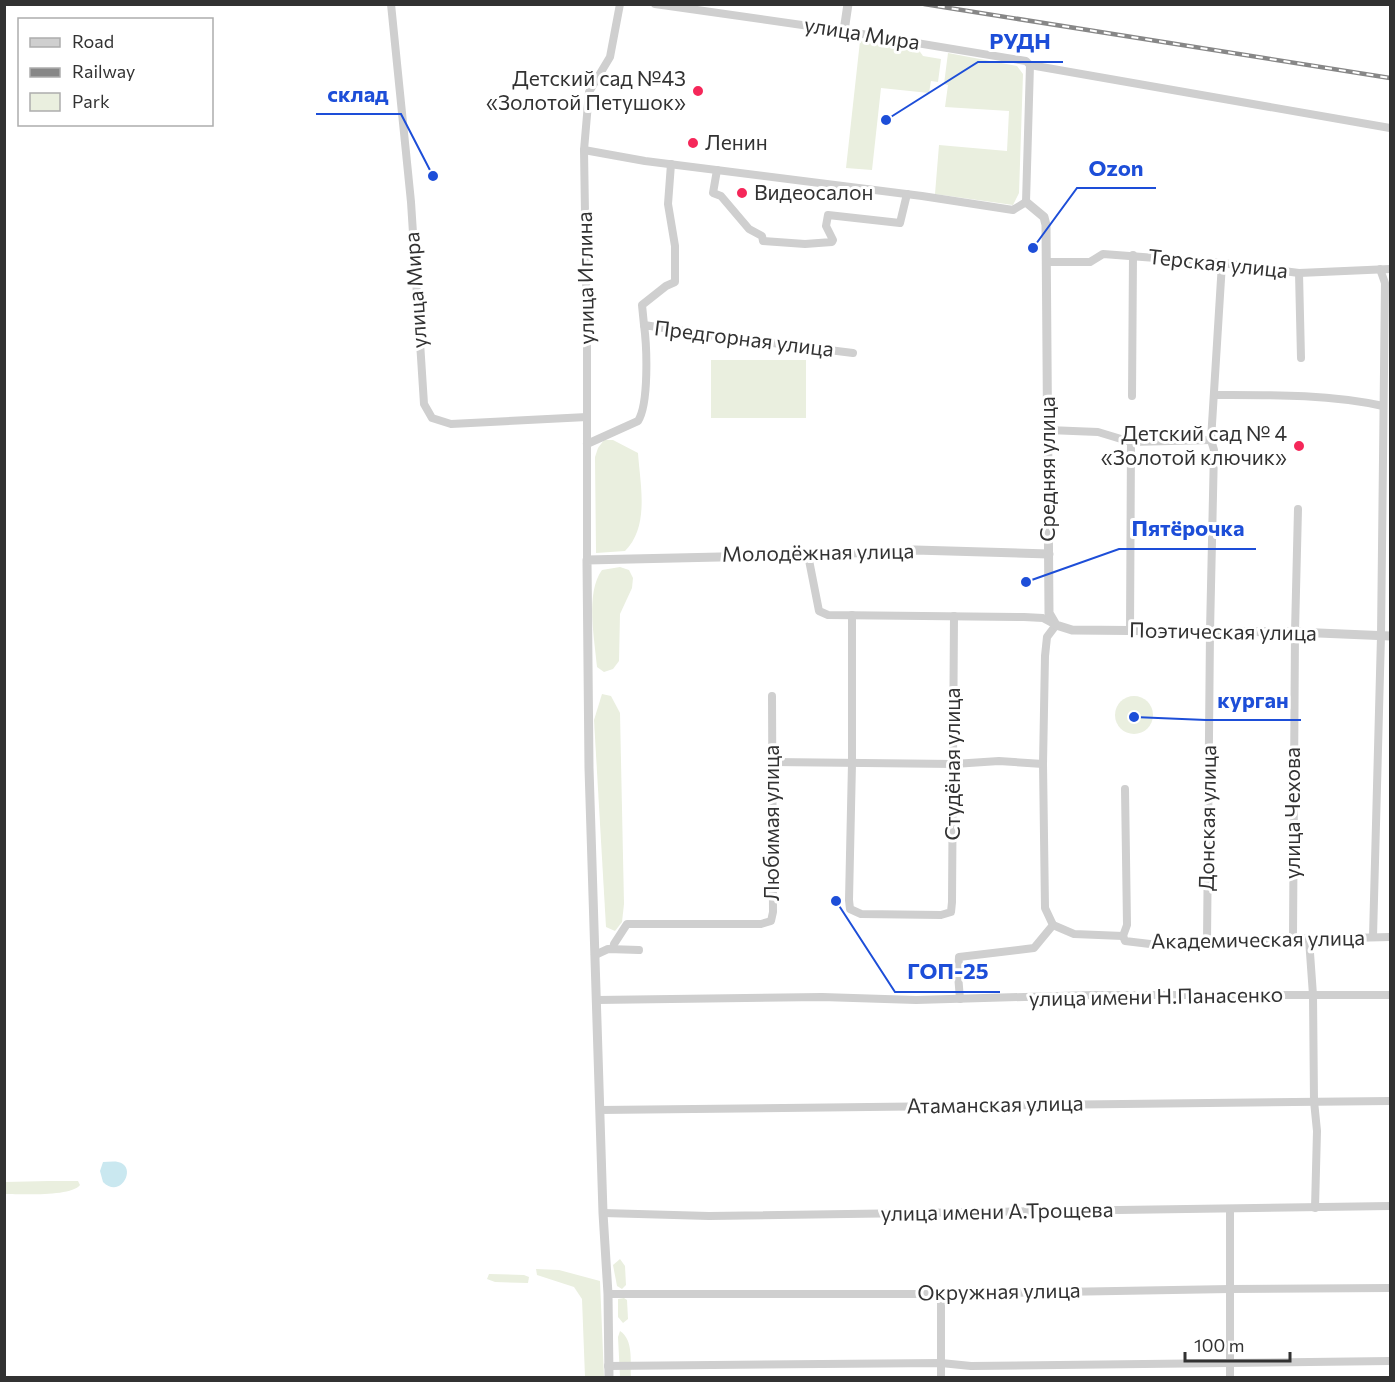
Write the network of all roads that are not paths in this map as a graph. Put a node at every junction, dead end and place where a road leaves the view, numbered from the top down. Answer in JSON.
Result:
{"nodes":[{"id":1,"x":392,"y":4,"type":"edge"},
{"id":2,"x":620,"y":4,"type":"edge"},
{"id":3,"x":656,"y":4,"type":"edge"},
{"id":4,"x":848,"y":4,"type":"edge"},
{"id":5,"x":844,"y":31,"type":"junction"},
{"id":6,"x":1030,"y":65,"type":"junction"},
{"id":7,"x":1390,"y":128,"type":"edge"},
{"id":8,"x":584,"y":150,"type":"junction"},
{"id":9,"x":671,"y":164,"type":"junction"},
{"id":10,"x":717,"y":170,"type":"junction"},
{"id":11,"x":908,"y":194,"type":"junction"},
{"id":12,"x":1026,"y":202,"type":"junction"},
{"id":13,"x":1132,"y":255,"type":"junction"},
{"id":14,"x":1047,"y":262,"type":"junction"},
{"id":15,"x":1222,"y":263,"type":"junction"},
{"id":16,"x":1380,"y":269,"type":"junction"},
{"id":17,"x":1390,"y":269,"type":"edge"},
{"id":18,"x":1299,"y":273,"type":"junction"},
{"id":19,"x":644,"y":325,"type":"junction"},
{"id":20,"x":853,"y":353,"type":"dead end"},
{"id":21,"x":1301,"y":358,"type":"dead end"},
{"id":22,"x":1214,"y":395,"type":"junction"},
{"id":23,"x":1132,"y":396,"type":"dead end"},
{"id":24,"x":1383,"y":406,"type":"junction"},
{"id":25,"x":587,"y":417,"type":"junction"},
{"id":26,"x":1048,"y":430,"type":"junction"},
{"id":27,"x":1211,"y":440,"type":"junction"},
{"id":28,"x":1131,"y":442,"type":"junction"},
{"id":29,"x":1387,"y":443,"type":"edge"},
{"id":30,"x":587,"y":444,"type":"junction"},
{"id":31,"x":1298,"y":509,"type":"dead end"},
{"id":32,"x":1049,"y":554,"type":"junction"},
{"id":33,"x":808,"y":555,"type":"junction"},
{"id":34,"x":587,"y":560,"type":"junction"},
{"id":35,"x":852,"y":615,"type":"junction"},
{"id":36,"x":954,"y":616,"type":"junction"},
{"id":37,"x":1056,"y":625,"type":"junction"},
{"id":38,"x":1130,"y":631,"type":"junction"},
{"id":39,"x":1210,"y":632,"type":"junction"},
{"id":40,"x":1295,"y":632,"type":"junction"},
{"id":41,"x":1386,"y":636,"type":"edge"},
{"id":42,"x":772,"y":696,"type":"dead end"},
{"id":43,"x":772,"y":762,"type":"junction"},
{"id":44,"x":852,"y":763,"type":"junction"},
{"id":45,"x":954,"y":764,"type":"junction"},
{"id":46,"x":1042,"y":764,"type":"junction"},
{"id":47,"x":1125,"y":789,"type":"dead end"},
{"id":48,"x":1053,"y":925,"type":"junction"},
{"id":49,"x":1293,"y":937,"type":"junction"},
{"id":50,"x":1372,"y":937,"type":"junction"},
{"id":51,"x":1390,"y":937,"type":"edge"},
{"id":52,"x":1124,"y":939,"type":"junction"},
{"id":53,"x":1309,"y":939,"type":"junction"},
{"id":54,"x":1207,"y":942,"type":"junction"},
{"id":55,"x":613,"y":949,"type":"junction"},
{"id":56,"x":639,"y":950,"type":"dead end"},
{"id":57,"x":595,"y":955,"type":"junction"},
{"id":58,"x":1313,"y":995,"type":"junction"},
{"id":59,"x":1390,"y":995,"type":"edge"},
{"id":60,"x":960,"y":999,"type":"junction"},
{"id":61,"x":597,"y":1000,"type":"junction"},
{"id":62,"x":1314,"y":1101,"type":"junction"},
{"id":63,"x":1390,"y":1101,"type":"edge"},
{"id":64,"x":600,"y":1110,"type":"junction"},
{"id":65,"x":1390,"y":1206,"type":"edge"},
{"id":66,"x":1315,"y":1208,"type":"junction"},
{"id":67,"x":1230,"y":1209,"type":"junction"},
{"id":68,"x":603,"y":1214,"type":"junction"},
{"id":69,"x":1390,"y":1288,"type":"edge"},
{"id":70,"x":1230,"y":1289,"type":"junction"},
{"id":71,"x":608,"y":1294,"type":"junction"},
{"id":72,"x":941,"y":1294,"type":"junction"},
{"id":73,"x":1390,"y":1361,"type":"edge"},
{"id":74,"x":941,"y":1363,"type":"junction"},
{"id":75,"x":1230,"y":1363,"type":"junction"},
{"id":76,"x":609,"y":1366,"type":"junction"},
{"id":77,"x":609,"y":1377,"type":"edge"},
{"id":78,"x":941,"y":1377,"type":"edge"},
{"id":79,"x":1230,"y":1377,"type":"edge"}],
"edges":[{"from":1,"to":25,"type":"street","name":"улица Мира"},
{"from":2,"to":8,"type":"street","name":"улица Иглина"},
{"from":3,"to":5,"type":"street","name":"улица Мира"},
{"from":4,"to":5,"type":"street"},
{"from":5,"to":6,"type":"street","name":"улица Мира"},
{"from":6,"to":7,"type":"street","name":"улица Мира"},
{"from":6,"to":12,"type":"street"},
{"from":8,"to":9,"type":"street"},
{"from":8,"to":25,"type":"street","name":"улица Иглина"},
{"from":9,"to":10,"type":"street"},
{"from":9,"to":19,"type":"street"},
{"from":10,"to":11,"type":"street"},
{"from":10,"to":11,"type":"street"},
{"from":11,"to":12,"type":"street"},
{"from":12,"to":14,"type":"street","name":"Средняя улица"},
{"from":13,"to":14,"type":"street","name":"Терская улица"},
{"from":13,"to":15,"type":"street","name":"Терская улица"},
{"from":13,"to":23,"type":"street"},
{"from":14,"to":26,"type":"street","name":"Средняя улица"},
{"from":15,"to":18,"type":"street","name":"Терская улица"},
{"from":15,"to":22,"type":"street","name":"Донская улица"},
{"from":16,"to":17,"type":"street","name":"Терская улица"},
{"from":16,"to":18,"type":"street","name":"Терская улица"},
{"from":16,"to":24,"type":"street"},
{"from":18,"to":21,"type":"street"},
{"from":19,"to":20,"type":"street","name":"Предгорная улица"},
{"from":19,"to":30,"type":"street","name":"Предгорная улица"},
{"from":22,"to":24,"type":"street"},
{"from":22,"to":27,"type":"street","name":"Донская улица"},
{"from":24,"to":29,"type":"street"},
{"from":25,"to":30,"type":"street","name":"улица Иглина"},
{"from":26,"to":28,"type":"street"},
{"from":26,"to":32,"type":"street","name":"Средняя улица"},
{"from":27,"to":28,"type":"street"},
{"from":27,"to":39,"type":"street","name":"Донская улица"},
{"from":28,"to":38,"type":"street"},
{"from":29,"to":41,"type":"street"},
{"from":30,"to":34,"type":"street","name":"улица Иглина"},
{"from":31,"to":40,"type":"street","name":"улица Чехова"},
{"from":32,"to":33,"type":"street","name":"Молодёжная улица"},
{"from":32,"to":37,"type":"street","name":"Средняя улица"},
{"from":33,"to":34,"type":"street","name":"Молодёжная улица"},
{"from":33,"to":35,"type":"street"},
{"from":34,"to":57,"type":"street"},
{"from":35,"to":36,"type":"street"},
{"from":35,"to":44,"type":"street"},
{"from":36,"to":37,"type":"street"},
{"from":36,"to":45,"type":"street","name":"Студёная улица"},
{"from":37,"to":38,"type":"street","name":"Поэтическая улица"},
{"from":37,"to":46,"type":"street"},
{"from":38,"to":39,"type":"street","name":"Поэтическая улица"},
{"from":39,"to":40,"type":"street","name":"Поэтическая улица"},
{"from":39,"to":54,"type":"street","name":"Донская улица"},
{"from":40,"to":41,"type":"street","name":"Поэтическая улица"},
{"from":40,"to":49,"type":"street","name":"улица Чехова"},
{"from":41,"to":50,"type":"street"},
{"from":42,"to":43,"type":"street","name":"Любимая улица"},
{"from":43,"to":44,"type":"street"},
{"from":43,"to":55,"type":"street","name":"Любимая улица"},
{"from":44,"to":45,"type":"street"},
{"from":44,"to":45,"type":"street","name":"Студёная улица"},
{"from":45,"to":46,"type":"street"},
{"from":46,"to":48,"type":"street"},
{"from":47,"to":52,"type":"street"},
{"from":48,"to":52,"type":"street","name":"Академическая улица"},
{"from":48,"to":60,"type":"street"},
{"from":49,"to":53,"type":"street","name":"Академическая улица"},
{"from":49,"to":54,"type":"street","name":"Академическая улица"},
{"from":50,"to":51,"type":"street","name":"Академическая улица"},
{"from":50,"to":53,"type":"street","name":"Академическая улица"},
{"from":52,"to":54,"type":"street","name":"Академическая улица"},
{"from":53,"to":58,"type":"street"},
{"from":55,"to":56,"type":"street"},
{"from":55,"to":57,"type":"street"},
{"from":57,"to":61,"type":"street"},
{"from":58,"to":59,"type":"street","name":"улица имени Н.Панасенко"},
{"from":58,"to":60,"type":"street","name":"улица имени Н.Панасенко"},
{"from":58,"to":62,"type":"street"},
{"from":60,"to":61,"type":"street","name":"улица имени Н.Панасенко"},
{"from":61,"to":64,"type":"street"},
{"from":62,"to":63,"type":"street","name":"Атаманская улица"},
{"from":62,"to":64,"type":"street","name":"Атаманская улица"},
{"from":62,"to":66,"type":"street"},
{"from":64,"to":68,"type":"street"},
{"from":65,"to":66,"type":"street","name":"улица имени А.Трощева"},
{"from":66,"to":67,"type":"street","name":"улица имени А.Трощева"},
{"from":67,"to":68,"type":"street","name":"улица имени А.Трощева"},
{"from":67,"to":70,"type":"street"},
{"from":68,"to":71,"type":"street"},
{"from":69,"to":70,"type":"street","name":"Окружная улица"},
{"from":70,"to":72,"type":"street","name":"Окружная улица"},
{"from":70,"to":75,"type":"street"},
{"from":71,"to":72,"type":"street","name":"Окружная улица"},
{"from":71,"to":76,"type":"street"},
{"from":72,"to":74,"type":"street"},
{"from":73,"to":75,"type":"street"},
{"from":74,"to":75,"type":"street"},
{"from":74,"to":76,"type":"street"},
{"from":74,"to":78,"type":"street"},
{"from":75,"to":79,"type":"street"},
{"from":76,"to":77,"type":"street"}]}
